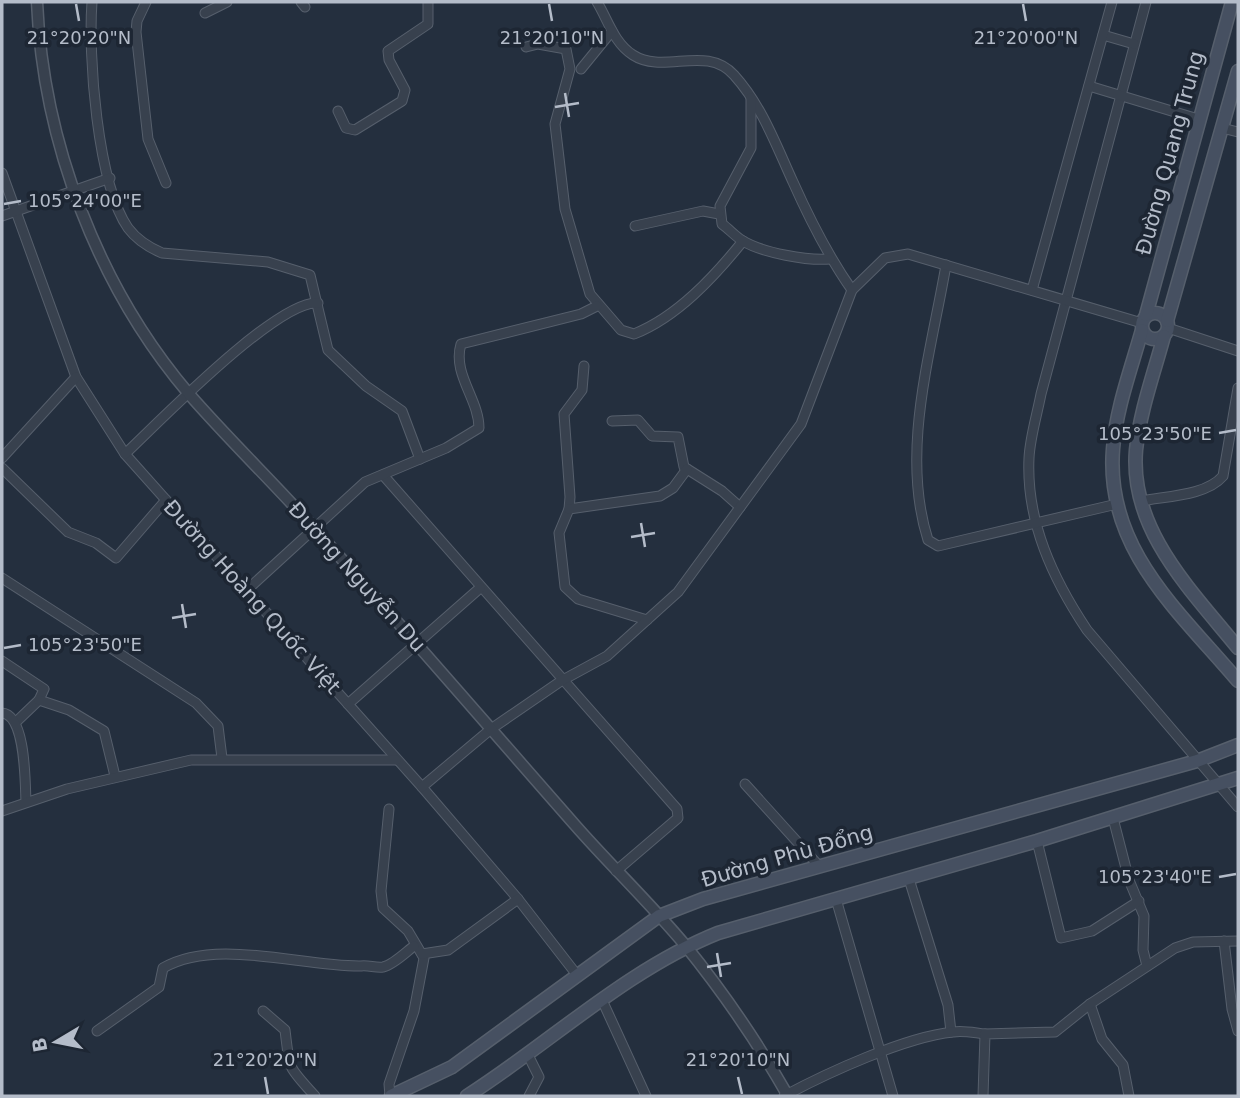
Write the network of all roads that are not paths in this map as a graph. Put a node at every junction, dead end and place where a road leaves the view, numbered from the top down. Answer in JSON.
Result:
{"nodes":[{"id":1,"x":37,"y":2,"type":"edge"},
{"id":2,"x":92,"y":2,"type":"edge"},
{"id":3,"x":146,"y":2,"type":"edge"},
{"id":4,"x":227,"y":2,"type":"edge"},
{"id":5,"x":428,"y":2,"type":"edge"},
{"id":6,"x":597,"y":2,"type":"edge"},
{"id":7,"x":1112,"y":2,"type":"edge"},
{"id":8,"x":1146,"y":2,"type":"edge"},
{"id":9,"x":1232,"y":2,"type":"edge"},
{"id":10,"x":205,"y":13,"type":"dead end"},
{"id":11,"x":612,"y":31,"type":"junction"},
{"id":12,"x":1103,"y":35,"type":"junction"},
{"id":13,"x":1134,"y":44,"type":"junction"},
{"id":14,"x":526,"y":47,"type":"dead end"},
{"id":15,"x":581,"y":69,"type":"dead end"},
{"id":16,"x":1238,"y":71,"type":"edge"},
{"id":17,"x":1088,"y":86,"type":"junction"},
{"id":18,"x":1119,"y":96,"type":"junction"},
{"id":19,"x":751,"y":98,"type":"junction"},
{"id":20,"x":338,"y":111,"type":"dead end"},
{"id":21,"x":1198,"y":119,"type":"junction"},
{"id":22,"x":1222,"y":128,"type":"junction"},
{"id":23,"x":1238,"y":132,"type":"edge"},
{"id":24,"x":2,"y":173,"type":"edge"},
{"id":25,"x":110,"y":178,"type":"junction"},
{"id":26,"x":166,"y":183,"type":"dead end"},
{"id":27,"x":73,"y":190,"type":"junction"},
{"id":28,"x":16,"y":211,"type":"junction"},
{"id":29,"x":719,"y":214,"type":"junction"},
{"id":30,"x":2,"y":216,"type":"edge"},
{"id":31,"x":635,"y":226,"type":"dead end"},
{"id":32,"x":744,"y":242,"type":"junction"},
{"id":33,"x":831,"y":259,"type":"junction"},
{"id":34,"x":946,"y":265,"type":"junction"},
{"id":35,"x":852,"y":290,"type":"junction"},
{"id":36,"x":1032,"y":290,"type":"junction"},
{"id":37,"x":1066,"y":301,"type":"junction"},
{"id":38,"x":318,"y":303,"type":"junction"},
{"id":39,"x":597,"y":306,"type":"junction"},
{"id":40,"x":1143,"y":323,"type":"junction"},
{"id":41,"x":1166,"y":328,"type":"junction"},
{"id":42,"x":1238,"y":351,"type":"edge"},
{"id":43,"x":584,"y":366,"type":"dead end"},
{"id":44,"x":76,"y":377,"type":"junction"},
{"id":45,"x":1238,"y":388,"type":"edge"},
{"id":46,"x":188,"y":393,"type":"junction"},
{"id":47,"x":612,"y":421,"type":"dead end"},
{"id":48,"x":125,"y":454,"type":"junction"},
{"id":49,"x":2,"y":458,"type":"edge"},
{"id":50,"x":420,"y":460,"type":"junction"},
{"id":51,"x":2,"y":468,"type":"edge"},
{"id":52,"x":687,"y":469,"type":"junction"},
{"id":53,"x":383,"y":475,"type":"junction"},
{"id":54,"x":166,"y":500,"type":"junction"},
{"id":55,"x":1141,"y":501,"type":"junction"},
{"id":56,"x":1116,"y":504,"type":"junction"},
{"id":57,"x":740,"y":507,"type":"junction"},
{"id":58,"x":569,"y":509,"type":"junction"},
{"id":59,"x":1035,"y":526,"type":"junction"},
{"id":60,"x":313,"y":527,"type":"junction"},
{"id":61,"x":2,"y":578,"type":"edge"},
{"id":62,"x":480,"y":588,"type":"junction"},
{"id":63,"x":248,"y":589,"type":"junction"},
{"id":64,"x":647,"y":620,"type":"junction"},
{"id":65,"x":415,"y":643,"type":"junction"},
{"id":66,"x":1238,"y":648,"type":"edge"},
{"id":67,"x":2,"y":661,"type":"edge"},
{"id":68,"x":561,"y":681,"type":"junction"},
{"id":69,"x":1238,"y":681,"type":"edge"},
{"id":70,"x":39,"y":700,"type":"junction"},
{"id":71,"x":348,"y":704,"type":"junction"},
{"id":72,"x":2,"y":713,"type":"edge"},
{"id":73,"x":16,"y":722,"type":"junction"},
{"id":74,"x":491,"y":729,"type":"junction"},
{"id":75,"x":1238,"y":745,"type":"edge"},
{"id":76,"x":222,"y":758,"type":"junction"},
{"id":77,"x":396,"y":760,"type":"junction"},
{"id":78,"x":1197,"y":761,"type":"junction"},
{"id":79,"x":115,"y":776,"type":"junction"},
{"id":80,"x":1238,"y":778,"type":"edge"},
{"id":81,"x":745,"y":784,"type":"dead end"},
{"id":82,"x":1219,"y":785,"type":"junction"},
{"id":83,"x":422,"y":787,"type":"junction"},
{"id":84,"x":26,"y":802,"type":"junction"},
{"id":85,"x":1238,"y":807,"type":"edge"},
{"id":86,"x":389,"y":809,"type":"dead end"},
{"id":87,"x":2,"y":811,"type":"edge"},
{"id":88,"x":1113,"y":818,"type":"junction"},
{"id":89,"x":1037,"y":841,"type":"junction"},
{"id":90,"x":819,"y":866,"type":"junction"},
{"id":91,"x":616,"y":871,"type":"junction"},
{"id":92,"x":909,"y":879,"type":"junction"},
{"id":93,"x":518,"y":899,"type":"junction"},
{"id":94,"x":836,"y":899,"type":"junction"},
{"id":95,"x":1139,"y":901,"type":"junction"},
{"id":96,"x":659,"y":916,"type":"junction"},
{"id":97,"x":1224,"y":941,"type":"junction"},
{"id":98,"x":1238,"y":941,"type":"edge"},
{"id":99,"x":414,"y":946,"type":"junction"},
{"id":100,"x":685,"y":946,"type":"junction"},
{"id":101,"x":422,"y":954,"type":"junction"},
{"id":102,"x":1147,"y":966,"type":"junction"},
{"id":103,"x":577,"y":975,"type":"junction"},
{"id":104,"x":602,"y":1000,"type":"junction"},
{"id":105,"x":1090,"y":1003,"type":"junction"},
{"id":106,"x":263,"y":1011,"type":"dead end"},
{"id":107,"x":97,"y":1031,"type":"dead end"},
{"id":108,"x":1238,"y":1031,"type":"edge"},
{"id":109,"x":951,"y":1032,"type":"junction"},
{"id":110,"x":985,"y":1034,"type":"junction"},
{"id":111,"x":880,"y":1053,"type":"junction"},
{"id":112,"x":528,"y":1055,"type":"junction"},
{"id":113,"x":315,"y":1096,"type":"edge"},
{"id":114,"x":390,"y":1096,"type":"edge"},
{"id":115,"x":467,"y":1096,"type":"edge"},
{"id":116,"x":529,"y":1096,"type":"edge"},
{"id":117,"x":646,"y":1096,"type":"edge"},
{"id":118,"x":786,"y":1096,"type":"edge"},
{"id":119,"x":893,"y":1096,"type":"edge"},
{"id":120,"x":984,"y":1096,"type":"edge"},
{"id":121,"x":1129,"y":1096,"type":"edge"}],
"edges":[{"from":1,"to":27,"type":"street","name":"Đường Nguyễn Du"},
{"from":2,"to":25,"type":"street"},
{"from":3,"to":26,"type":"street"},
{"from":4,"to":10,"type":"street"},
{"from":5,"to":20,"type":"street"},
{"from":6,"to":11,"type":"street"},
{"from":7,"to":12,"type":"street"},
{"from":8,"to":13,"type":"street"},
{"from":9,"to":21,"type":"main road","name":"Đường Quang Trung"},
{"from":11,"to":15,"type":"street"},
{"from":11,"to":19,"type":"street"},
{"from":12,"to":13,"type":"street"},
{"from":12,"to":17,"type":"street"},
{"from":13,"to":18,"type":"street"},
{"from":14,"to":39,"type":"street"},
{"from":16,"to":22,"type":"main road","name":"Đường Quang Trung"},
{"from":17,"to":18,"type":"street"},
{"from":17,"to":36,"type":"street"},
{"from":18,"to":21,"type":"street"},
{"from":18,"to":37,"type":"street"},
{"from":19,"to":29,"type":"street"},
{"from":19,"to":33,"type":"street"},
{"from":21,"to":40,"type":"main road","name":"Đường Quang Trung"},
{"from":22,"to":23,"type":"street"},
{"from":22,"to":41,"type":"main road","name":"Đường Quang Trung"},
{"from":24,"to":28,"type":"street","name":"Đường Hoàng Quốc Việt"},
{"from":25,"to":27,"type":"street"},
{"from":25,"to":38,"type":"street"},
{"from":27,"to":28,"type":"street"},
{"from":27,"to":46,"type":"street","name":"Đường Nguyễn Du"},
{"from":28,"to":30,"type":"street"},
{"from":28,"to":44,"type":"street","name":"Đường Hoàng Quốc Việt"},
{"from":29,"to":31,"type":"street"},
{"from":29,"to":32,"type":"street"},
{"from":32,"to":33,"type":"street"},
{"from":32,"to":39,"type":"street"},
{"from":33,"to":35,"type":"street"},
{"from":34,"to":35,"type":"street"},
{"from":34,"to":36,"type":"street"},
{"from":34,"to":59,"type":"street"},
{"from":35,"to":57,"type":"street"},
{"from":36,"to":37,"type":"street"},
{"from":37,"to":40,"type":"street"},
{"from":37,"to":59,"type":"street"},
{"from":38,"to":46,"type":"street"},
{"from":38,"to":50,"type":"street"},
{"from":39,"to":50,"type":"street"},
{"from":40,"to":41,"type":"main road"},
{"from":40,"to":41,"type":"main road"},
{"from":40,"to":56,"type":"main road","name":"Đường Quang Trung"},
{"from":41,"to":42,"type":"street"},
{"from":41,"to":55,"type":"main road","name":"Đường Quang Trung"},
{"from":43,"to":58,"type":"street"},
{"from":44,"to":48,"type":"street","name":"Đường Hoàng Quốc Việt"},
{"from":44,"to":49,"type":"street"},
{"from":45,"to":55,"type":"street"},
{"from":46,"to":48,"type":"street"},
{"from":46,"to":60,"type":"street","name":"Đường Nguyễn Du"},
{"from":47,"to":52,"type":"street"},
{"from":48,"to":54,"type":"street","name":"Đường Hoàng Quốc Việt"},
{"from":50,"to":53,"type":"street"},
{"from":51,"to":54,"type":"street"},
{"from":52,"to":57,"type":"street"},
{"from":52,"to":58,"type":"street"},
{"from":53,"to":60,"type":"street"},
{"from":53,"to":62,"type":"street"},
{"from":54,"to":63,"type":"street","name":"Đường Hoàng Quốc Việt"},
{"from":55,"to":66,"type":"main road","name":"Đường Quang Trung"},
{"from":56,"to":59,"type":"street"},
{"from":56,"to":69,"type":"main road","name":"Đường Quang Trung"},
{"from":57,"to":64,"type":"street"},
{"from":58,"to":64,"type":"street"},
{"from":59,"to":78,"type":"street"},
{"from":60,"to":63,"type":"street"},
{"from":60,"to":65,"type":"street","name":"Đường Nguyễn Du"},
{"from":61,"to":76,"type":"street"},
{"from":62,"to":65,"type":"street"},
{"from":62,"to":68,"type":"street"},
{"from":63,"to":71,"type":"street","name":"Đường Hoàng Quốc Việt"},
{"from":64,"to":68,"type":"street"},
{"from":65,"to":71,"type":"street"},
{"from":65,"to":74,"type":"street","name":"Đường Nguyễn Du"},
{"from":67,"to":70,"type":"street"},
{"from":68,"to":74,"type":"street"},
{"from":68,"to":91,"type":"street"},
{"from":70,"to":73,"type":"street"},
{"from":70,"to":79,"type":"street"},
{"from":71,"to":77,"type":"street","name":"Đường Hoàng Quốc Việt"},
{"from":72,"to":73,"type":"street"},
{"from":73,"to":84,"type":"street"},
{"from":74,"to":83,"type":"street"},
{"from":74,"to":91,"type":"street","name":"Đường Nguyễn Du"},
{"from":75,"to":78,"type":"main road","name":"Đường Phù Đổng"},
{"from":76,"to":77,"type":"street"},
{"from":76,"to":79,"type":"street"},
{"from":77,"to":83,"type":"street","name":"Đường Hoàng Quốc Việt"},
{"from":78,"to":82,"type":"street"},
{"from":78,"to":90,"type":"main road","name":"Đường Phù Đổng"},
{"from":79,"to":84,"type":"street"},
{"from":80,"to":82,"type":"main road"},
{"from":81,"to":90,"type":"street"},
{"from":82,"to":85,"type":"street"},
{"from":82,"to":88,"type":"main road"},
{"from":83,"to":93,"type":"street","name":"Đường Hoàng Quốc Việt"},
{"from":84,"to":87,"type":"street"},
{"from":86,"to":99,"type":"street"},
{"from":88,"to":89,"type":"main road"},
{"from":88,"to":95,"type":"street"},
{"from":89,"to":92,"type":"main road"},
{"from":89,"to":95,"type":"street"},
{"from":90,"to":96,"type":"main road","name":"Đường Phù Đổng"},
{"from":91,"to":96,"type":"street","name":"Đường Nguyễn Du"},
{"from":92,"to":94,"type":"main road"},
{"from":92,"to":109,"type":"street"},
{"from":93,"to":101,"type":"street"},
{"from":93,"to":103,"type":"street","name":"Đường Hoàng Quốc Việt"},
{"from":94,"to":100,"type":"main road"},
{"from":94,"to":111,"type":"street"},
{"from":95,"to":102,"type":"street"},
{"from":96,"to":100,"type":"street","name":"Đường Nguyễn Du"},
{"from":96,"to":103,"type":"main road","name":"Đường Phù Đổng"},
{"from":97,"to":98,"type":"street"},
{"from":97,"to":102,"type":"street"},
{"from":97,"to":108,"type":"street"},
{"from":99,"to":101,"type":"street"},
{"from":99,"to":107,"type":"street"},
{"from":100,"to":104,"type":"main road"},
{"from":100,"to":118,"type":"street","name":"Đường Nguyễn Du"},
{"from":101,"to":114,"type":"street"},
{"from":102,"to":105,"type":"street"},
{"from":103,"to":114,"type":"main road","name":"Đường Phù Đổng"},
{"from":104,"to":112,"type":"main road"},
{"from":104,"to":117,"type":"street"},
{"from":105,"to":110,"type":"street"},
{"from":105,"to":121,"type":"street"},
{"from":106,"to":113,"type":"street"},
{"from":109,"to":110,"type":"street"},
{"from":109,"to":111,"type":"street"},
{"from":110,"to":120,"type":"street"},
{"from":111,"to":118,"type":"street"},
{"from":111,"to":119,"type":"street"},
{"from":112,"to":115,"type":"main road"},
{"from":112,"to":116,"type":"street"}]}
